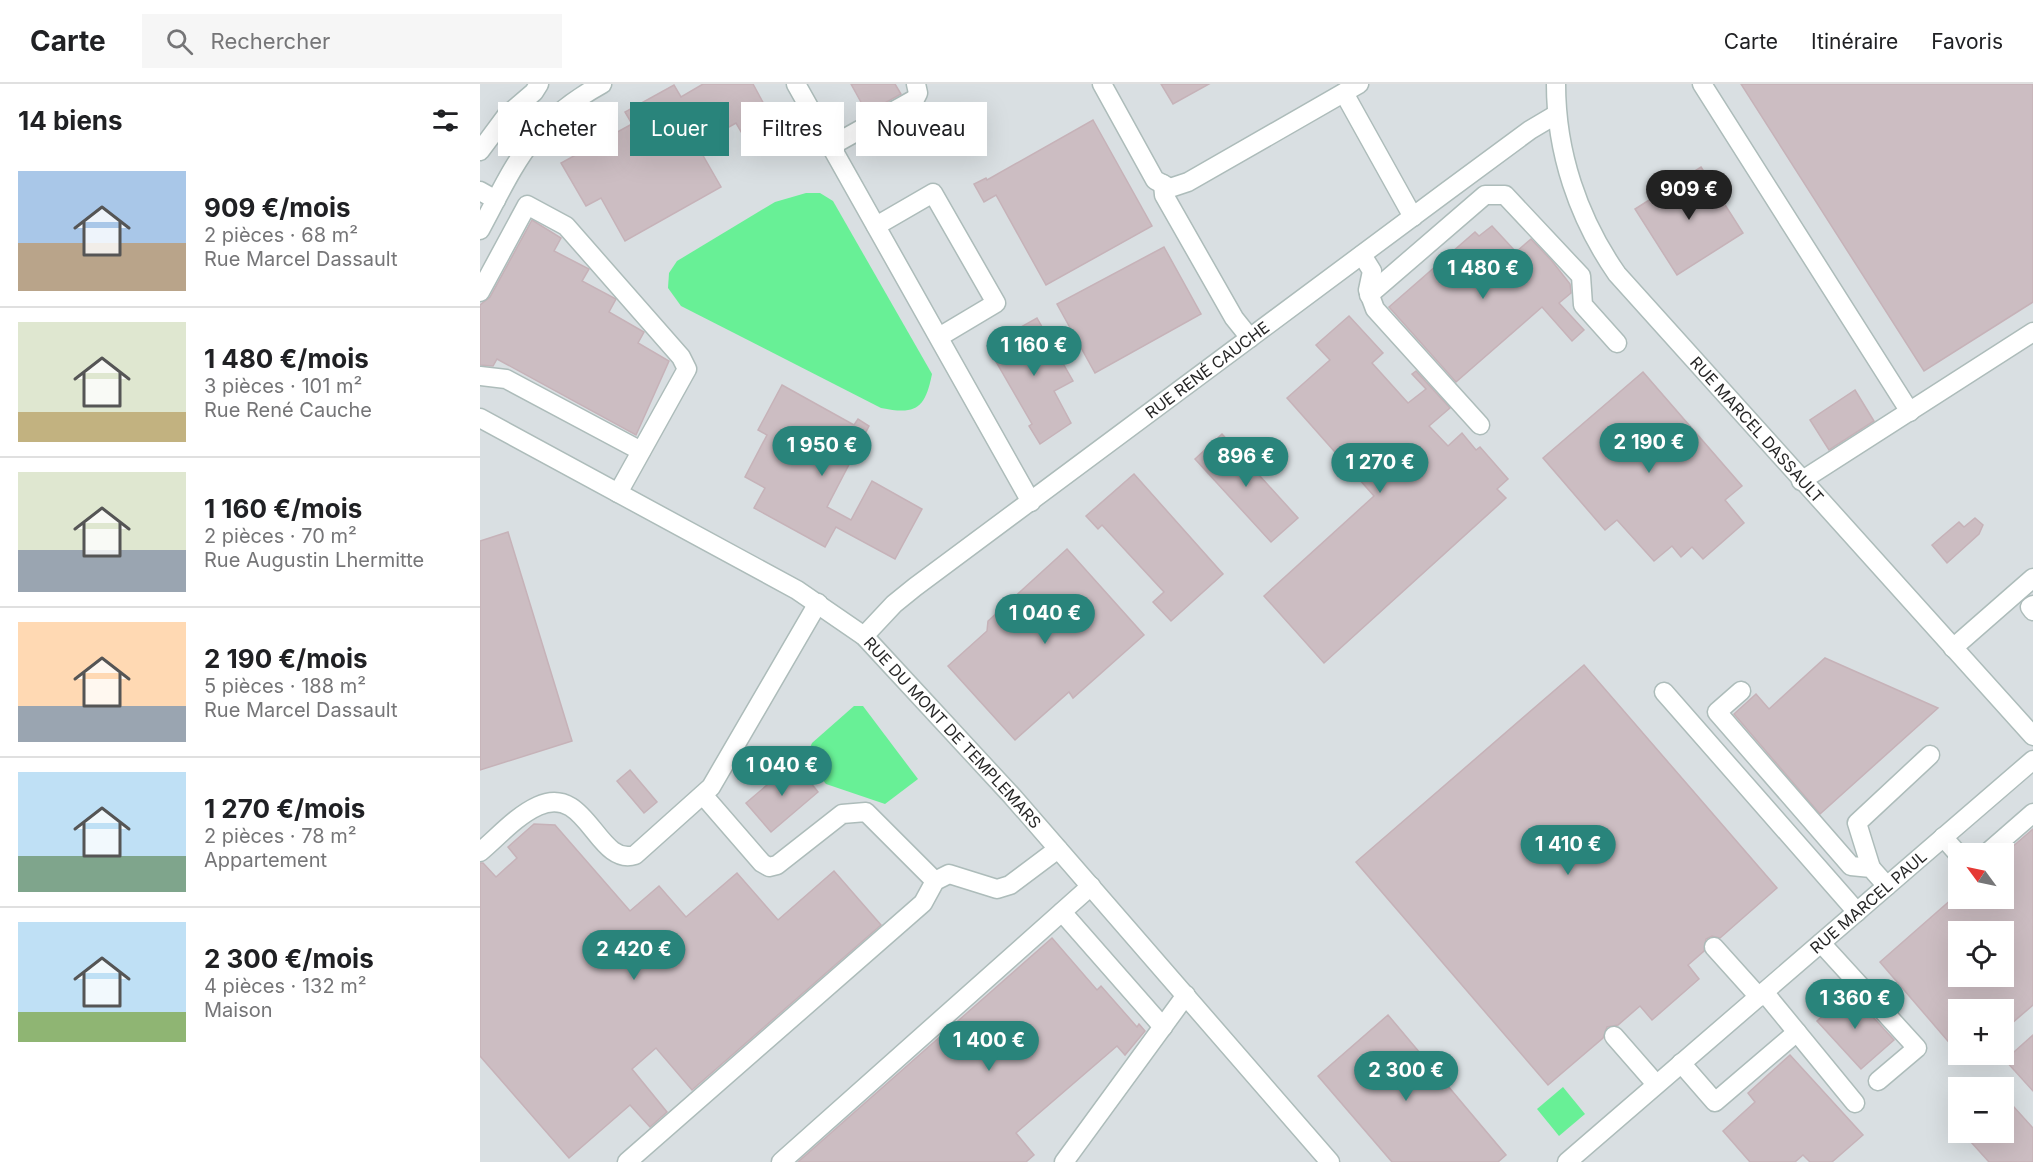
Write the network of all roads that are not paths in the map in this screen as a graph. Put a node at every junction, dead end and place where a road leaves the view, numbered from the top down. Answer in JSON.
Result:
{"nodes":[{"id":1,"x":539,"y":84,"type":"edge"},
{"id":2,"x":602,"y":84,"type":"edge"},
{"id":3,"x":796,"y":84,"type":"edge"},
{"id":4,"x":916,"y":84,"type":"edge"},
{"id":5,"x":1102,"y":84,"type":"edge"},
{"id":6,"x":1556,"y":84,"type":"edge"},
{"id":7,"x":1702,"y":84,"type":"edge"},
{"id":8,"x":1352,"y":88,"type":"edge"},
{"id":9,"x":806,"y":102,"type":"edge"},
{"id":10,"x":1557,"y":114,"type":"junction"},
{"id":11,"x":844,"y":139,"type":"edge"},
{"id":12,"x":481,"y":148,"type":"edge"},
{"id":13,"x":837,"y":156,"type":"edge"},
{"id":14,"x":1163,"y":184,"type":"junction"},
{"id":15,"x":480,"y":191,"type":"edge"},
{"id":16,"x":1446,"y":192,"type":"junction"},
{"id":17,"x":496,"y":200,"type":"junction"},
{"id":18,"x":1464,"y":213,"type":"junction"},
{"id":19,"x":1413,"y":217,"type":"junction"},
{"id":20,"x":876,"y":226,"type":"junction"},
{"id":21,"x":480,"y":230,"type":"edge"},
{"id":22,"x":1362,"y":255,"type":"junction"},
{"id":23,"x":480,"y":292,"type":"edge"},
{"id":24,"x":1369,"y":295,"type":"junction"},
{"id":25,"x":2033,"y":333,"type":"edge"},
{"id":26,"x":939,"y":337,"type":"junction"},
{"id":27,"x":1250,"y":338,"type":"junction"},
{"id":28,"x":1617,"y":343,"type":"dead end"},
{"id":29,"x":480,"y":376,"type":"edge"},
{"id":30,"x":1910,"y":412,"type":"junction"},
{"id":31,"x":480,"y":418,"type":"edge"},
{"id":32,"x":1480,"y":425,"type":"dead end"},
{"id":33,"x":641,"y":451,"type":"junction"},
{"id":34,"x":1801,"y":481,"type":"junction"},
{"id":35,"x":618,"y":493,"type":"junction"},
{"id":36,"x":1031,"y":502,"type":"junction"},
{"id":37,"x":2033,"y":578,"type":"edge"},
{"id":38,"x":818,"y":603,"type":"junction"},
{"id":39,"x":2033,"y":605,"type":"edge"},
{"id":40,"x":2033,"y":610,"type":"edge"},
{"id":41,"x":864,"y":636,"type":"junction"},
{"id":42,"x":1953,"y":648,"type":"junction"},
{"id":43,"x":1742,"y":691,"type":"dead end"},
{"id":44,"x":1664,"y":692,"type":"dead end"},
{"id":45,"x":2033,"y":736,"type":"edge"},
{"id":46,"x":1930,"y":755,"type":"dead end"},
{"id":47,"x":2033,"y":760,"type":"edge"},
{"id":48,"x":703,"y":795,"type":"junction"},
{"id":49,"x":2033,"y":813,"type":"edge"},
{"id":50,"x":1944,"y":837,"type":"junction"},
{"id":51,"x":1949,"y":843,"type":"edge"},
{"id":52,"x":1999,"y":843,"type":"edge"},
{"id":53,"x":1058,"y":849,"type":"junction"},
{"id":54,"x":480,"y":852,"type":"edge"},
{"id":55,"x":1871,"y":868,"type":"junction"},
{"id":56,"x":935,"y":880,"type":"junction"},
{"id":57,"x":1091,"y":886,"type":"junction"},
{"id":58,"x":1887,"y":886,"type":"junction"},
{"id":59,"x":1062,"y":912,"type":"junction"},
{"id":60,"x":1857,"y":912,"type":"junction"},
{"id":61,"x":1821,"y":943,"type":"junction"},
{"id":62,"x":1714,"y":947,"type":"dead end"},
{"id":63,"x":1761,"y":994,"type":"junction"},
{"id":64,"x":1186,"y":995,"type":"junction"},
{"id":65,"x":1162,"y":1027,"type":"junction"},
{"id":66,"x":1797,"y":1032,"type":"junction"},
{"id":67,"x":1614,"y":1036,"type":"dead end"},
{"id":68,"x":1681,"y":1063,"type":"junction"},
{"id":69,"x":1878,"y":1081,"type":"dead end"},
{"id":70,"x":1656,"y":1084,"type":"junction"},
{"id":71,"x":1855,"y":1102,"type":"dead end"},
{"id":72,"x":627,"y":1162,"type":"edge"},
{"id":73,"x":781,"y":1162,"type":"edge"},
{"id":74,"x":1064,"y":1162,"type":"edge"},
{"id":75,"x":1330,"y":1162,"type":"edge"},
{"id":76,"x":1567,"y":1162,"type":"edge"}],
"edges":[{"from":1,"to":12,"type":"street"},
{"from":2,"to":17,"type":"street"},
{"from":3,"to":9,"type":"street"},
{"from":4,"to":11,"type":"street"},
{"from":5,"to":14,"type":"street"},
{"from":6,"to":10,"type":"street","name":"RUE MARCEL DASSAULT"},
{"from":7,"to":30,"type":"street"},
{"from":8,"to":14,"type":"street"},
{"from":8,"to":19,"type":"street"},
{"from":10,"to":16,"type":"street","name":"RUE RENÉ CAUCHE"},
{"from":10,"to":34,"type":"street","name":"RUE MARCEL DASSAULT"},
{"from":13,"to":20,"type":"street"},
{"from":14,"to":27,"type":"street"},
{"from":15,"to":17,"type":"street"},
{"from":16,"to":18,"type":"street"},
{"from":16,"to":19,"type":"street","name":"RUE RENÉ CAUCHE"},
{"from":17,"to":21,"type":"street"},
{"from":18,"to":24,"type":"street"},
{"from":18,"to":28,"type":"street"},
{"from":19,"to":22,"type":"street","name":"RUE RENÉ CAUCHE"},
{"from":20,"to":26,"type":"street"},
{"from":20,"to":26,"type":"street"},
{"from":22,"to":24,"type":"street"},
{"from":22,"to":27,"type":"street","name":"RUE RENÉ CAUCHE"},
{"from":23,"to":33,"type":"street"},
{"from":24,"to":32,"type":"street"},
{"from":25,"to":30,"type":"street"},
{"from":26,"to":36,"type":"street"},
{"from":27,"to":36,"type":"street","name":"RUE RENÉ CAUCHE"},
{"from":29,"to":33,"type":"street"},
{"from":30,"to":34,"type":"street"},
{"from":31,"to":35,"type":"street","name":"RUE DU MONT DE TEMPLEMARS"},
{"from":33,"to":35,"type":"street"},
{"from":34,"to":42,"type":"street","name":"RUE MARCEL DASSAULT"},
{"from":35,"to":38,"type":"street","name":"RUE DU MONT DE TEMPLEMARS"},
{"from":36,"to":41,"type":"street","name":"RUE RENÉ CAUCHE"},
{"from":37,"to":42,"type":"street"},
{"from":38,"to":41,"type":"street","name":"RUE DU MONT DE TEMPLEMARS"},
{"from":38,"to":48,"type":"street"},
{"from":39,"to":40,"type":"street"},
{"from":41,"to":53,"type":"street","name":"RUE DU MONT DE TEMPLEMARS"},
{"from":42,"to":45,"type":"street","name":"RUE MARCEL DASSAULT"},
{"from":43,"to":55,"type":"street"},
{"from":44,"to":60,"type":"street"},
{"from":46,"to":55,"type":"street"},
{"from":47,"to":50,"type":"street","name":"RUE MARCEL PAUL"},
{"from":48,"to":54,"type":"street"},
{"from":48,"to":56,"type":"street"},
{"from":49,"to":52,"type":"street"},
{"from":50,"to":51,"type":"street"},
{"from":50,"to":58,"type":"street","name":"RUE MARCEL PAUL"},
{"from":53,"to":56,"type":"street"},
{"from":53,"to":57,"type":"street","name":"RUE DU MONT DE TEMPLEMARS"},
{"from":55,"to":58,"type":"street"},
{"from":56,"to":72,"type":"street"},
{"from":57,"to":59,"type":"street"},
{"from":57,"to":64,"type":"street","name":"RUE DU MONT DE TEMPLEMARS"},
{"from":58,"to":60,"type":"street","name":"RUE MARCEL PAUL"},
{"from":59,"to":65,"type":"street"},
{"from":59,"to":73,"type":"street"},
{"from":60,"to":61,"type":"street","name":"RUE MARCEL PAUL"},
{"from":61,"to":63,"type":"street","name":"RUE MARCEL PAUL"},
{"from":61,"to":69,"type":"street"},
{"from":62,"to":63,"type":"street"},
{"from":63,"to":66,"type":"street"},
{"from":63,"to":68,"type":"street","name":"RUE MARCEL PAUL"},
{"from":64,"to":65,"type":"street"},
{"from":64,"to":75,"type":"street","name":"RUE DU MONT DE TEMPLEMARS"},
{"from":65,"to":74,"type":"street"},
{"from":66,"to":68,"type":"street"},
{"from":66,"to":71,"type":"street"},
{"from":67,"to":70,"type":"street"},
{"from":68,"to":70,"type":"street","name":"RUE MARCEL PAUL"},
{"from":70,"to":76,"type":"street","name":"RUE MARCEL PAUL"}]}
